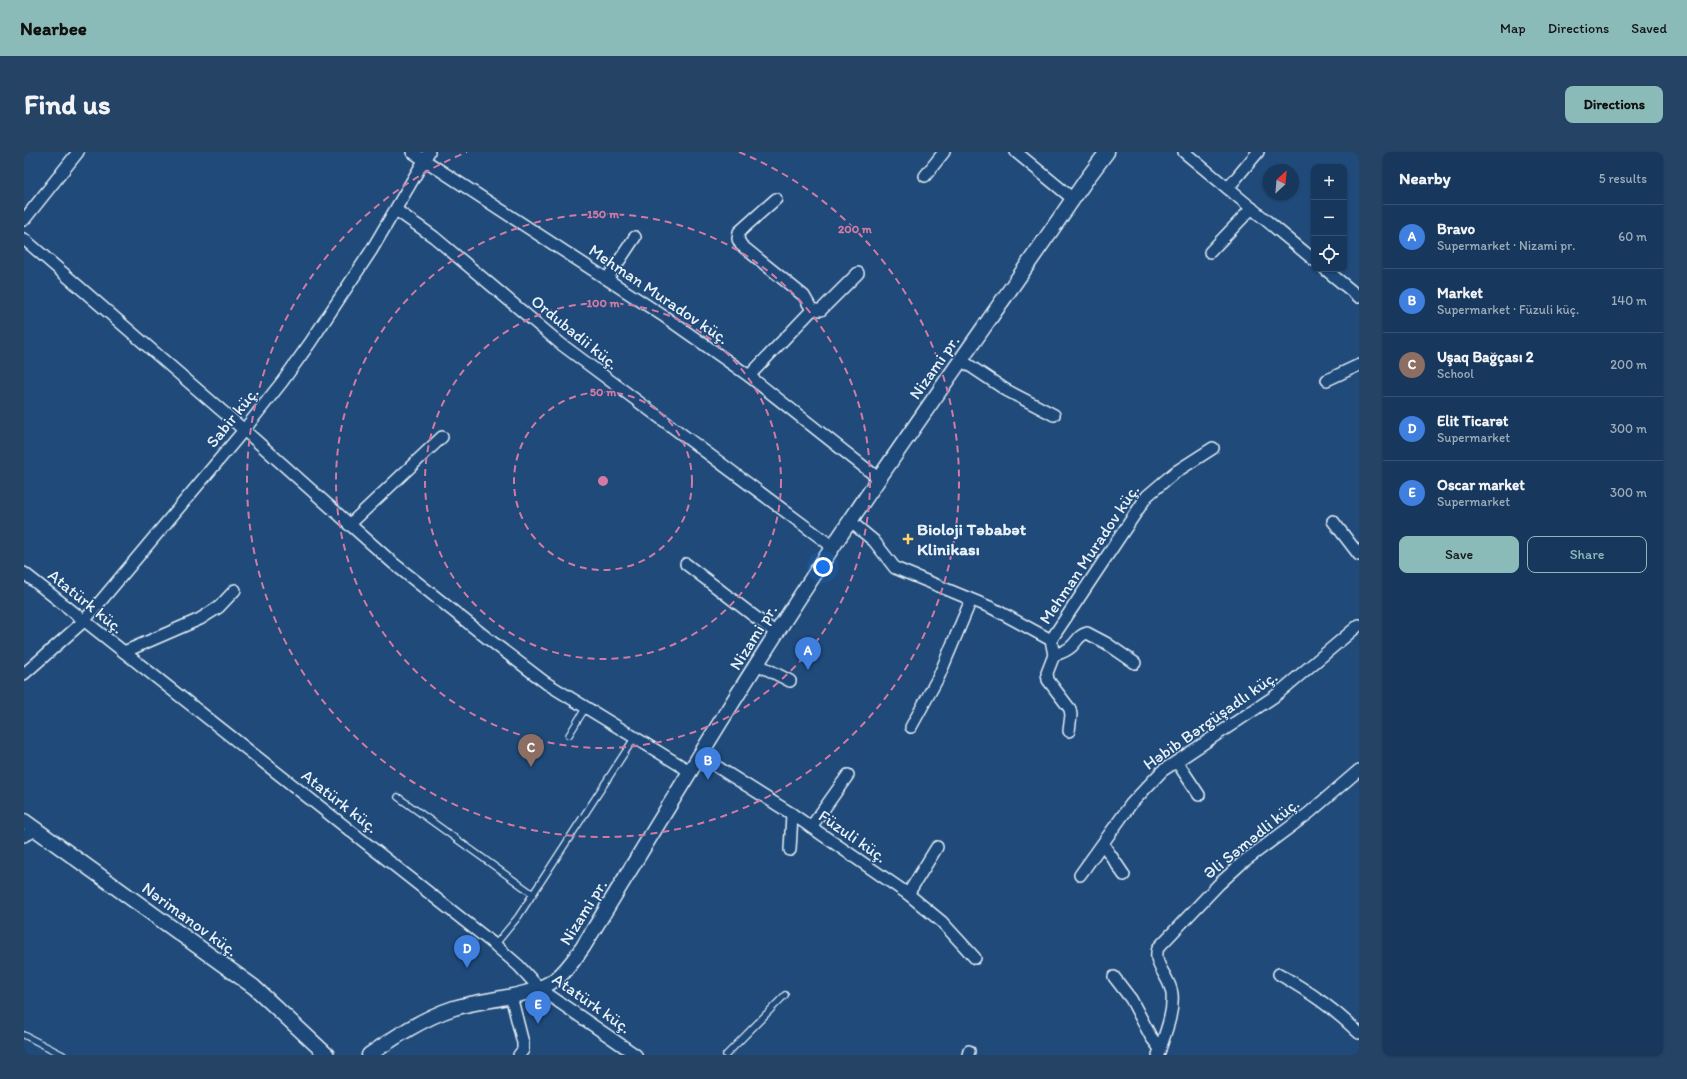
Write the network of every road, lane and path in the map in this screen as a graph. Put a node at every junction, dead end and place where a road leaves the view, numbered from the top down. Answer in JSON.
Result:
{"nodes":[{"id":1,"x":78,"y":152,"type":"edge"},
{"id":2,"x":412,"y":152,"type":"edge"},
{"id":3,"x":944,"y":152,"type":"edge"},
{"id":4,"x":1016,"y":152,"type":"edge"},
{"id":5,"x":1107,"y":152,"type":"edge"},
{"id":6,"x":1184,"y":152,"type":"edge"},
{"id":7,"x":1258,"y":152,"type":"edge"},
{"id":8,"x":427,"y":156,"type":"edge"},
{"id":9,"x":925,"y":176,"type":"dead end"},
{"id":10,"x":1228,"y":188,"type":"junction"},
{"id":11,"x":776,"y":199,"type":"dead end"},
{"id":12,"x":1073,"y":199,"type":"junction"},
{"id":13,"x":1252,"y":208,"type":"junction"},
{"id":14,"x":396,"y":210,"type":"junction"},
{"id":15,"x":24,"y":220,"type":"edge"},
{"id":16,"x":635,"y":237,"type":"dead end"},
{"id":17,"x":24,"y":239,"type":"edge"},
{"id":18,"x":1210,"y":252,"type":"dead end"},
{"id":19,"x":1311,"y":257,"type":"edge"},
{"id":20,"x":1329,"y":272,"type":"edge"},
{"id":21,"x":858,"y":273,"type":"dead end"},
{"id":22,"x":607,"y":279,"type":"junction"},
{"id":23,"x":1359,"y":297,"type":"edge"},
{"id":24,"x":812,"y":310,"type":"junction"},
{"id":25,"x":961,"y":360,"type":"junction"},
{"id":26,"x":1359,"y":365,"type":"edge"},
{"id":27,"x":749,"y":376,"type":"junction"},
{"id":28,"x":1327,"y":380,"type":"dead end"},
{"id":29,"x":1054,"y":415,"type":"dead end"},
{"id":30,"x":244,"y":430,"type":"junction"},
{"id":31,"x":442,"y":437,"type":"dead end"},
{"id":32,"x":1213,"y":448,"type":"dead end"},
{"id":33,"x":878,"y":478,"type":"junction"},
{"id":34,"x":850,"y":521,"type":"junction"},
{"id":35,"x":1333,"y":521,"type":"dead end"},
{"id":36,"x":349,"y":525,"type":"junction"},
{"id":37,"x":832,"y":547,"type":"junction"},
{"id":38,"x":1359,"y":555,"type":"edge"},
{"id":39,"x":686,"y":564,"type":"dead end"},
{"id":40,"x":24,"y":573,"type":"edge"},
{"id":41,"x":235,"y":590,"type":"dead end"},
{"id":42,"x":971,"y":600,"type":"junction"},
{"id":43,"x":84,"y":621,"type":"junction"},
{"id":44,"x":1359,"y":626,"type":"edge"},
{"id":45,"x":776,"y":633,"type":"junction"},
{"id":46,"x":1051,"y":640,"type":"junction"},
{"id":47,"x":124,"y":652,"type":"junction"},
{"id":48,"x":1054,"y":655,"type":"junction"},
{"id":49,"x":1135,"y":663,"type":"dead end"},
{"id":50,"x":757,"y":664,"type":"junction"},
{"id":51,"x":24,"y":674,"type":"edge"},
{"id":52,"x":790,"y":681,"type":"dead end"},
{"id":53,"x":586,"y":707,"type":"junction"},
{"id":54,"x":911,"y":727,"type":"dead end"},
{"id":55,"x":1069,"y":731,"type":"dead end"},
{"id":56,"x":569,"y":735,"type":"dead end"},
{"id":57,"x":635,"y":737,"type":"junction"},
{"id":58,"x":700,"y":756,"type":"junction"},
{"id":59,"x":1177,"y":762,"type":"junction"},
{"id":60,"x":1359,"y":770,"type":"edge"},
{"id":61,"x":691,"y":772,"type":"junction"},
{"id":62,"x":848,"y":775,"type":"dead end"},
{"id":63,"x":1199,"y":795,"type":"dead end"},
{"id":64,"x":398,"y":797,"type":"dead end"},
{"id":65,"x":792,"y":814,"type":"junction"},
{"id":66,"x":24,"y":821,"type":"edge"},
{"id":67,"x":811,"y":827,"type":"junction"},
{"id":68,"x":30,"y":833,"type":"edge"},
{"id":69,"x":1103,"y":844,"type":"junction"},
{"id":70,"x":937,"y":847,"type":"dead end"},
{"id":71,"x":790,"y":850,"type":"dead end"},
{"id":72,"x":1080,"y":875,"type":"dead end"},
{"id":73,"x":1124,"y":875,"type":"dead end"},
{"id":74,"x":532,"y":894,"type":"junction"},
{"id":75,"x":908,"y":894,"type":"junction"},
{"id":76,"x":495,"y":945,"type":"junction"},
{"id":77,"x":975,"y":958,"type":"dead end"},
{"id":78,"x":1279,"y":974,"type":"dead end"},
{"id":79,"x":1114,"y":977,"type":"dead end"},
{"id":80,"x":540,"y":989,"type":"junction"},
{"id":81,"x":785,"y":995,"type":"dead end"},
{"id":82,"x":511,"y":996,"type":"junction"},
{"id":83,"x":1359,"y":1033,"type":"edge"},
{"id":84,"x":24,"y":1035,"type":"edge"},
{"id":85,"x":1159,"y":1052,"type":"edge"},
{"id":86,"x":63,"y":1055,"type":"edge"},
{"id":87,"x":327,"y":1055,"type":"edge"},
{"id":88,"x":369,"y":1055,"type":"edge"},
{"id":89,"x":519,"y":1055,"type":"edge"},
{"id":90,"x":636,"y":1055,"type":"edge"},
{"id":91,"x":726,"y":1055,"type":"edge"}],
"edges":[{"from":1,"to":15,"type":"street"},
{"from":2,"to":8,"type":"street","name":"Mehman Muradov küç."},
{"from":3,"to":9,"type":"street"},
{"from":4,"to":12,"type":"street"},
{"from":5,"to":12,"type":"street","name":"Nizami pr."},
{"from":6,"to":10,"type":"street"},
{"from":7,"to":10,"type":"street"},
{"from":8,"to":14,"type":"street","name":"Sabir küç."},
{"from":8,"to":22,"type":"street","name":"Mehman Muradov küç."},
{"from":10,"to":13,"type":"street"},
{"from":11,"to":24,"type":"street"},
{"from":12,"to":25,"type":"street","name":"Nizami pr."},
{"from":13,"to":18,"type":"street"},
{"from":13,"to":19,"type":"street"},
{"from":14,"to":30,"type":"street","name":"Sabir küç."},
{"from":14,"to":37,"type":"street","name":"Ordubadii küç."},
{"from":16,"to":22,"type":"street"},
{"from":17,"to":30,"type":"street"},
{"from":20,"to":23,"type":"street"},
{"from":21,"to":24,"type":"street"},
{"from":22,"to":27,"type":"street","name":"Mehman Muradov küç."},
{"from":24,"to":27,"type":"street"},
{"from":25,"to":29,"type":"street"},
{"from":25,"to":33,"type":"street","name":"Nizami pr."},
{"from":26,"to":28,"type":"street"},
{"from":27,"to":33,"type":"street","name":"Mehman Muradov küç."},
{"from":30,"to":36,"type":"street"},
{"from":30,"to":43,"type":"street","name":"Sabir küç."},
{"from":31,"to":36,"type":"street"},
{"from":32,"to":46,"type":"street","name":"Mehman Muradov küç."},
{"from":33,"to":34,"type":"street","name":"Nizami pr."},
{"from":34,"to":37,"type":"street","name":"Nizami pr."},
{"from":34,"to":42,"type":"street","name":"Mehman Muradov küç."},
{"from":35,"to":38,"type":"street"},
{"from":36,"to":53,"type":"street"},
{"from":37,"to":45,"type":"street","name":"Nizami pr."},
{"from":39,"to":45,"type":"street"},
{"from":40,"to":43,"type":"street","name":"Atatürk küç."},
{"from":41,"to":47,"type":"street"},
{"from":42,"to":46,"type":"street","name":"Mehman Muradov küç."},
{"from":42,"to":54,"type":"street"},
{"from":43,"to":47,"type":"street","name":"Atatürk küç."},
{"from":43,"to":51,"type":"street","name":"Sabir küç."},
{"from":44,"to":59,"type":"street","name":"Həbib Bərgüşadlı küç."},
{"from":45,"to":50,"type":"street","name":"Nizami pr."},
{"from":46,"to":48,"type":"street"},
{"from":47,"to":76,"type":"street","name":"Atatürk küç."},
{"from":48,"to":49,"type":"street"},
{"from":48,"to":55,"type":"street"},
{"from":50,"to":52,"type":"street"},
{"from":50,"to":58,"type":"street","name":"Nizami pr."},
{"from":53,"to":56,"type":"lane"},
{"from":53,"to":57,"type":"street"},
{"from":57,"to":61,"type":"street"},
{"from":57,"to":74,"type":"lane"},
{"from":58,"to":61,"type":"street","name":"Nizami pr."},
{"from":58,"to":65,"type":"street","name":"Füzuli küç."},
{"from":59,"to":63,"type":"street"},
{"from":59,"to":69,"type":"street","name":"Həbib Bərgüşadlı küç."},
{"from":60,"to":85,"type":"street","name":"Əli Səmədli küç."},
{"from":61,"to":80,"type":"street","name":"Nizami pr."},
{"from":62,"to":67,"type":"street"},
{"from":64,"to":74,"type":"lane"},
{"from":65,"to":67,"type":"street","name":"Füzuli küç."},
{"from":65,"to":71,"type":"street"},
{"from":66,"to":68,"type":"street","name":"Nərimanov küç."},
{"from":67,"to":75,"type":"street","name":"Füzuli küç."},
{"from":68,"to":87,"type":"street","name":"Nərimanov küç."},
{"from":69,"to":72,"type":"street","name":"Həbib Bərgüşadlı küç."},
{"from":69,"to":73,"type":"street"},
{"from":70,"to":75,"type":"street"},
{"from":74,"to":76,"type":"lane"},
{"from":75,"to":77,"type":"street","name":"Füzuli küç."},
{"from":76,"to":80,"type":"street","name":"Atatürk küç."},
{"from":78,"to":83,"type":"street"},
{"from":79,"to":85,"type":"street"},
{"from":80,"to":82,"type":"street","name":"Nizami pr."},
{"from":80,"to":90,"type":"street","name":"Atatürk küç."},
{"from":81,"to":91,"type":"lane"},
{"from":82,"to":88,"type":"street","name":"Nizami pr."},
{"from":82,"to":89,"type":"street"},
{"from":84,"to":86,"type":"lane"}]}
